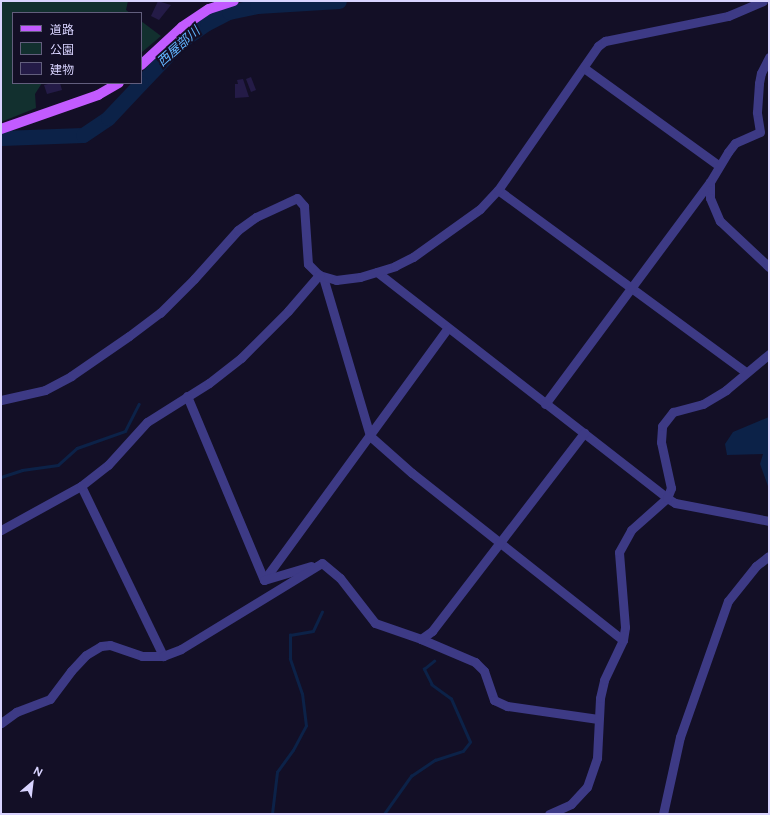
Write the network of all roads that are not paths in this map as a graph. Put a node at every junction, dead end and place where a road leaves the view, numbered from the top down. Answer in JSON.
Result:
{"nodes":[{"id":1,"x":234,"y":1,"type":"edge"},
{"id":2,"x":763,"y":1,"type":"edge"},
{"id":3,"x":769,"y":57,"type":"edge"},
{"id":4,"x":142,"y":64,"type":"edge"},
{"id":5,"x":584,"y":68,"type":"junction"},
{"id":6,"x":117,"y":84,"type":"edge"},
{"id":7,"x":1,"y":129,"type":"edge"},
{"id":8,"x":718,"y":165,"type":"junction"},
{"id":9,"x":710,"y":182,"type":"junction"},
{"id":10,"x":498,"y":190,"type":"junction"},
{"id":11,"x":769,"y":267,"type":"edge"},
{"id":12,"x":377,"y":272,"type":"junction"},
{"id":13,"x":321,"y":276,"type":"junction"},
{"id":14,"x":631,"y":288,"type":"junction"},
{"id":15,"x":448,"y":328,"type":"junction"},
{"id":16,"x":769,"y":354,"type":"edge"},
{"id":17,"x":746,"y":372,"type":"junction"},
{"id":18,"x":187,"y":396,"type":"junction"},
{"id":19,"x":1,"y":400,"type":"edge"},
{"id":20,"x":545,"y":404,"type":"junction"},
{"id":21,"x":584,"y":433,"type":"junction"},
{"id":22,"x":370,"y":436,"type":"junction"},
{"id":23,"x":81,"y":486,"type":"junction"},
{"id":24,"x":667,"y":498,"type":"junction"},
{"id":25,"x":769,"y":521,"type":"edge"},
{"id":26,"x":1,"y":530,"type":"edge"},
{"id":27,"x":501,"y":541,"type":"junction"},
{"id":28,"x":769,"y":556,"type":"edge"},
{"id":29,"x":322,"y":563,"type":"junction"},
{"id":30,"x":264,"y":580,"type":"junction"},
{"id":31,"x":421,"y":639,"type":"junction"},
{"id":32,"x":623,"y":640,"type":"junction"},
{"id":33,"x":163,"y":656,"type":"junction"},
{"id":34,"x":598,"y":719,"type":"junction"},
{"id":35,"x":1,"y":723,"type":"edge"},
{"id":36,"x":549,"y":814,"type":"edge"},
{"id":37,"x":663,"y":814,"type":"edge"}],
"edges":[{"from":1,"to":4,"type":"main road"},
{"from":2,"to":5,"type":"street"},
{"from":3,"to":8,"type":"street"},
{"from":5,"to":8,"type":"street"},
{"from":5,"to":10,"type":"street"},
{"from":6,"to":7,"type":"main road"},
{"from":8,"to":9,"type":"street"},
{"from":9,"to":11,"type":"street"},
{"from":9,"to":14,"type":"street"},
{"from":10,"to":12,"type":"street"},
{"from":10,"to":14,"type":"street"},
{"from":12,"to":13,"type":"street"},
{"from":12,"to":15,"type":"street"},
{"from":13,"to":18,"type":"street"},
{"from":13,"to":19,"type":"street"},
{"from":13,"to":22,"type":"street"},
{"from":14,"to":17,"type":"street"},
{"from":14,"to":20,"type":"street"},
{"from":15,"to":20,"type":"street"},
{"from":15,"to":22,"type":"street"},
{"from":16,"to":17,"type":"street"},
{"from":17,"to":24,"type":"street"},
{"from":18,"to":23,"type":"street"},
{"from":18,"to":30,"type":"street"},
{"from":20,"to":21,"type":"street"},
{"from":21,"to":24,"type":"street"},
{"from":21,"to":27,"type":"street"},
{"from":22,"to":27,"type":"street"},
{"from":22,"to":30,"type":"street"},
{"from":23,"to":26,"type":"street"},
{"from":23,"to":33,"type":"street"},
{"from":24,"to":25,"type":"street"},
{"from":24,"to":32,"type":"street"},
{"from":27,"to":31,"type":"street"},
{"from":27,"to":32,"type":"street"},
{"from":28,"to":37,"type":"street"},
{"from":29,"to":30,"type":"street"},
{"from":29,"to":31,"type":"street"},
{"from":29,"to":33,"type":"street"},
{"from":31,"to":34,"type":"street"},
{"from":32,"to":34,"type":"street"},
{"from":33,"to":35,"type":"street"},
{"from":34,"to":36,"type":"street"}]}
